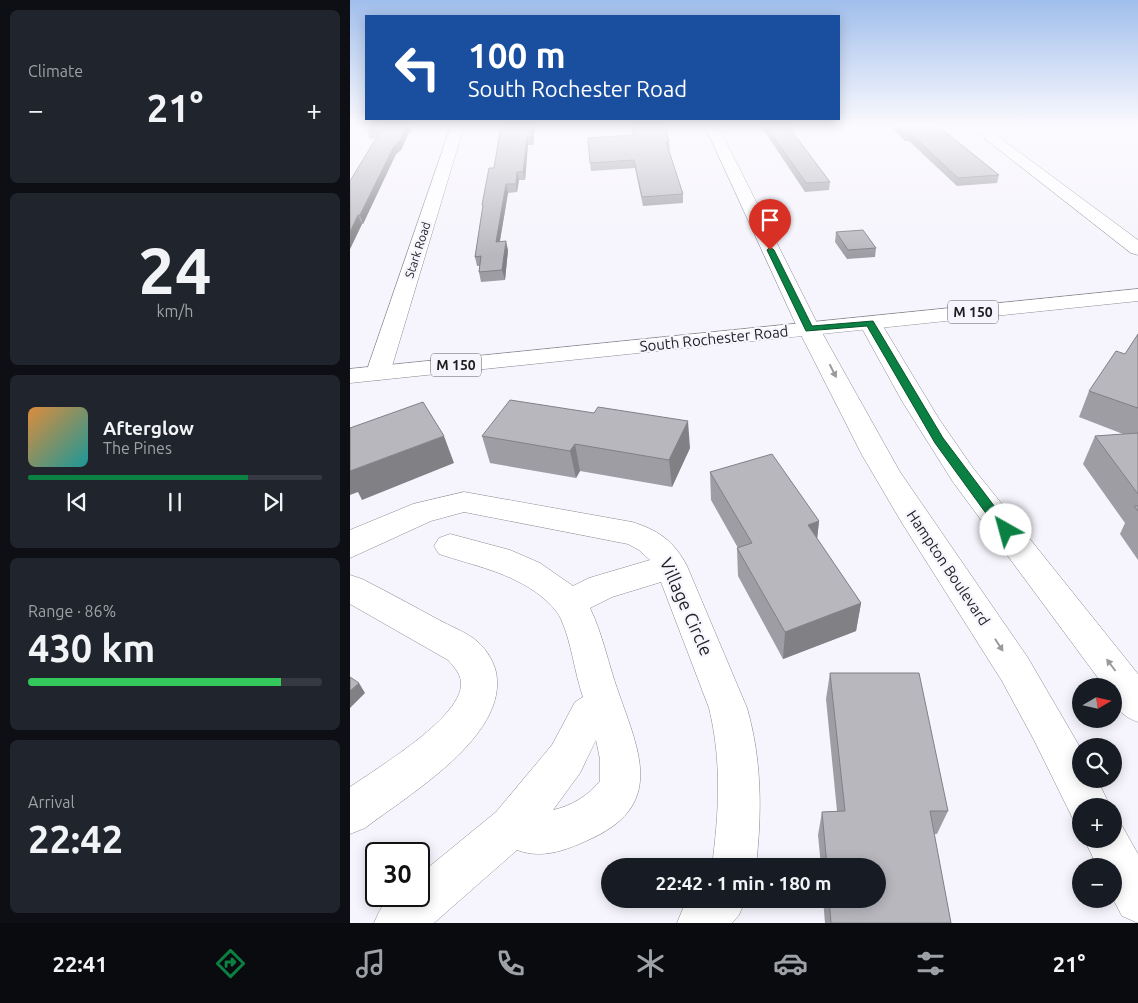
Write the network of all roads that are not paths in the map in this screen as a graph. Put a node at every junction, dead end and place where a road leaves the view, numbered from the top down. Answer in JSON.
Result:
{"nodes":[{"id":1,"x":444,"y":169,"type":"edge"},
{"id":2,"x":732,"y":169,"type":"edge"},
{"id":3,"x":1033,"y":169,"type":"edge"},
{"id":4,"x":1138,"y":249,"type":"edge"},
{"id":5,"x":1138,"y":295,"type":"edge"},
{"id":6,"x":870,"y":323,"type":"junction"},
{"id":7,"x":809,"y":329,"type":"junction"},
{"id":8,"x":378,"y":373,"type":"junction"},
{"id":9,"x":350,"y":376,"type":"edge"},
{"id":10,"x":350,"y":546,"type":"edge"},
{"id":11,"x":450,"y":546,"type":"dead end"},
{"id":12,"x":671,"y":566,"type":"junction"},
{"id":13,"x":350,"y":588,"type":"edge"},
{"id":14,"x":570,"y":603,"type":"junction"},
{"id":15,"x":603,"y":703,"type":"junction"},
{"id":16,"x":1138,"y":705,"type":"edge"},
{"id":17,"x":1086,"y":798,"type":"edge"},
{"id":18,"x":350,"y":813,"type":"edge"},
{"id":19,"x":511,"y":827,"type":"junction"},
{"id":20,"x":1111,"y":848,"type":"edge"},
{"id":21,"x":735,"y":858,"type":"edge"},
{"id":22,"x":1138,"y":900,"type":"edge"},
{"id":23,"x":715,"y":908,"type":"edge"},
{"id":24,"x":398,"y":923,"type":"edge"},
{"id":25,"x":701,"y":923,"type":"edge"}],
"edges":[{"from":1,"to":8,"type":"street","name":"Stark Road"},
{"from":2,"to":7,"type":"street","name":"Hampton Boulevard"},
{"from":3,"to":4,"type":"street"},
{"from":5,"to":6,"type":"street","name":"South Rochester Road","number":"M 150"},
{"from":6,"to":7,"type":"street","name":"South Rochester Road","number":"M 150"},
{"from":16,"to":6,"type":"street","one_way":true},
{"from":7,"to":8,"type":"street","name":"South Rochester Road","number":"M 150"},
{"from":7,"to":17,"type":"street","name":"Hampton Boulevard","one_way":true},
{"from":8,"to":9,"type":"street","name":"South Rochester Road","number":"M 150"},
{"from":10,"to":12,"type":"street","name":"Village Circle"},
{"from":11,"to":14,"type":"street"},
{"from":12,"to":14,"type":"street"},
{"from":12,"to":21,"type":"street","name":"Village Circle"},
{"from":13,"to":18,"type":"street"},
{"from":14,"to":15,"type":"street"},
{"from":15,"to":19,"type":"street"},
{"from":15,"to":19,"type":"street"},
{"from":19,"to":24,"type":"street"},
{"from":20,"to":22,"type":"street"},
{"from":23,"to":25,"type":"street"}]}
